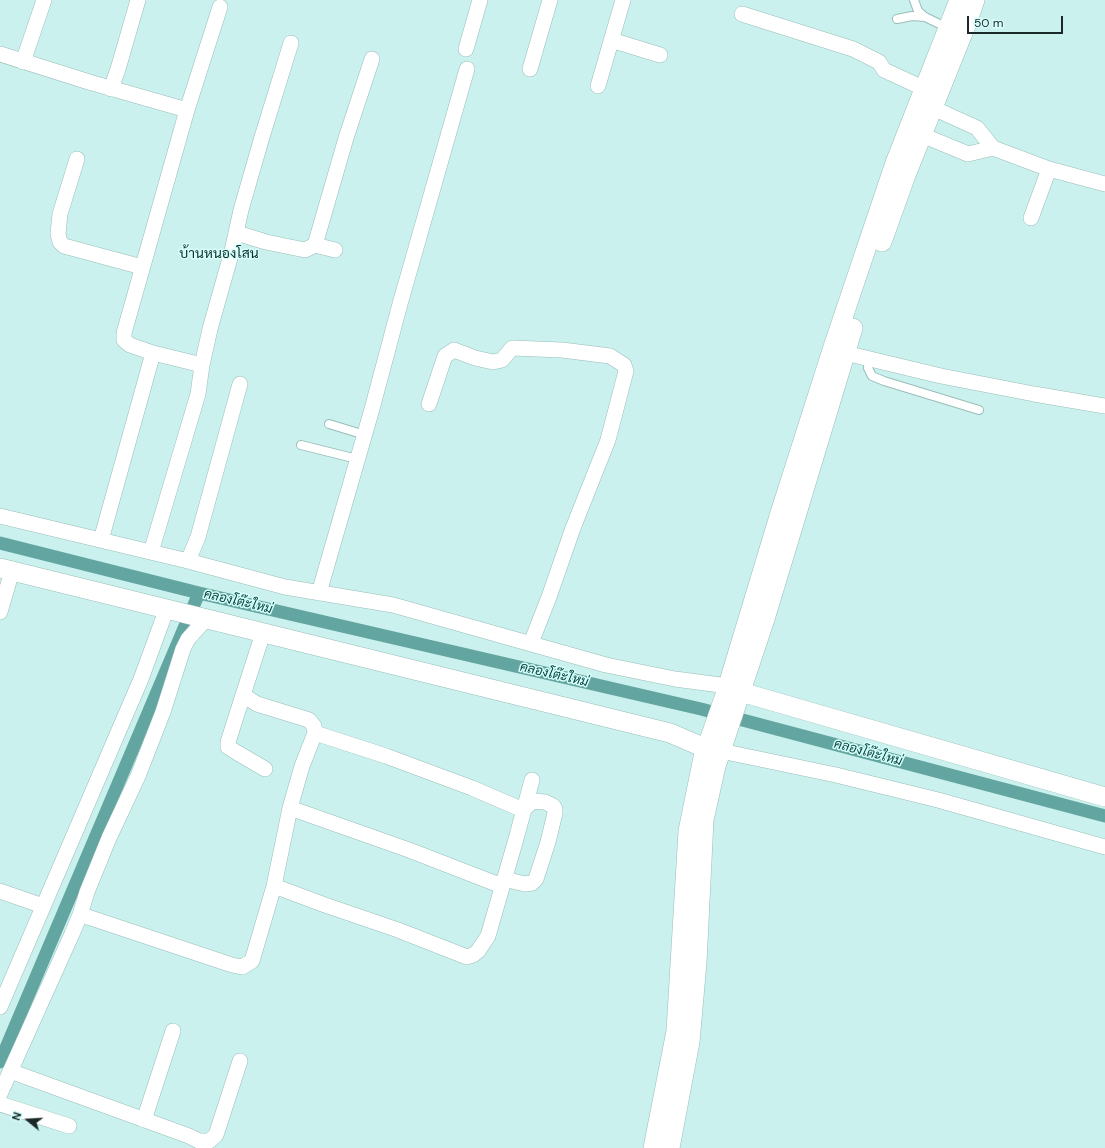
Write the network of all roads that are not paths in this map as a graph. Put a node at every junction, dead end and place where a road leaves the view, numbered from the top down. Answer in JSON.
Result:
{"nodes":[{"id":1,"x":44,"y":0,"type":"edge"},
{"id":2,"x":138,"y":0,"type":"edge"},
{"id":3,"x":480,"y":0,"type":"edge"},
{"id":4,"x":550,"y":0,"type":"edge"},
{"id":5,"x":623,"y":0,"type":"edge"},
{"id":6,"x":914,"y":0,"type":"edge"},
{"id":7,"x":959,"y":0,"type":"edge"},
{"id":8,"x":975,"y":0,"type":"edge"},
{"id":9,"x":220,"y":7,"type":"dead end"},
{"id":10,"x":742,"y":14,"type":"dead end"},
{"id":11,"x":925,"y":17,"type":"junction"},
{"id":12,"x":897,"y":19,"type":"dead end"},
{"id":13,"x":949,"y":29,"type":"junction"},
{"id":14,"x":611,"y":40,"type":"junction"},
{"id":15,"x":291,"y":43,"type":"dead end"},
{"id":16,"x":466,"y":49,"type":"dead end"},
{"id":17,"x":0,"y":54,"type":"edge"},
{"id":18,"x":660,"y":55,"type":"dead end"},
{"id":19,"x":372,"y":59,"type":"dead end"},
{"id":20,"x":23,"y":62,"type":"junction"},
{"id":21,"x":467,"y":69,"type":"dead end"},
{"id":22,"x":530,"y":69,"type":"dead end"},
{"id":23,"x":598,"y":86,"type":"dead end"},
{"id":24,"x":111,"y":89,"type":"junction"},
{"id":25,"x":925,"y":89,"type":"junction"},
{"id":26,"x":933,"y":108,"type":"junction"},
{"id":27,"x":187,"y":110,"type":"junction"},
{"id":28,"x":922,"y":135,"type":"junction"},
{"id":29,"x":993,"y":148,"type":"junction"},
{"id":30,"x":77,"y":159,"type":"dead end"},
{"id":31,"x":1049,"y":169,"type":"junction"},
{"id":32,"x":1105,"y":184,"type":"edge"},
{"id":33,"x":1031,"y":218,"type":"dead end"},
{"id":34,"x":237,"y":233,"type":"junction"},
{"id":35,"x":315,"y":244,"type":"junction"},
{"id":36,"x":335,"y":250,"type":"dead end"},
{"id":37,"x":142,"y":267,"type":"junction"},
{"id":38,"x":845,"y":353,"type":"junction"},
{"id":39,"x":153,"y":354,"type":"junction"},
{"id":40,"x":869,"y":359,"type":"junction"},
{"id":41,"x":202,"y":365,"type":"junction"},
{"id":42,"x":240,"y":384,"type":"dead end"},
{"id":43,"x":429,"y":404,"type":"dead end"},
{"id":44,"x":1105,"y":406,"type":"edge"},
{"id":45,"x":979,"y":410,"type":"dead end"},
{"id":46,"x":329,"y":424,"type":"dead end"},
{"id":47,"x":364,"y":435,"type":"junction"},
{"id":48,"x":301,"y":445,"type":"dead end"},
{"id":49,"x":358,"y":459,"type":"junction"},
{"id":50,"x":0,"y":516,"type":"edge"},
{"id":51,"x":101,"y":540,"type":"junction"},
{"id":52,"x":151,"y":552,"type":"junction"},
{"id":53,"x":188,"y":561,"type":"junction"},
{"id":54,"x":6,"y":569,"type":"edge"},
{"id":55,"x":319,"y":593,"type":"junction"},
{"id":56,"x":170,"y":609,"type":"junction"},
{"id":57,"x":0,"y":612,"type":"edge"},
{"id":58,"x":201,"y":618,"type":"junction"},
{"id":59,"x":263,"y":632,"type":"junction"},
{"id":60,"x":531,"y":644,"type":"junction"},
{"id":61,"x":734,"y":691,"type":"junction"},
{"id":62,"x":243,"y":695,"type":"junction"},
{"id":63,"x":315,"y":733,"type":"junction"},
{"id":64,"x":715,"y":745,"type":"junction"},
{"id":65,"x":265,"y":769,"type":"dead end"},
{"id":66,"x":532,"y":780,"type":"dead end"},
{"id":67,"x":1105,"y":797,"type":"edge"},
{"id":68,"x":290,"y":808,"type":"junction"},
{"id":69,"x":523,"y":810,"type":"junction"},
{"id":70,"x":1105,"y":847,"type":"edge"},
{"id":71,"x":503,"y":883,"type":"junction"},
{"id":72,"x":274,"y":886,"type":"junction"},
{"id":73,"x":0,"y":891,"type":"edge"},
{"id":74,"x":43,"y":906,"type":"junction"},
{"id":75,"x":80,"y":915,"type":"junction"},
{"id":76,"x":0,"y":1007,"type":"edge"},
{"id":77,"x":173,"y":1031,"type":"dead end"},
{"id":78,"x":240,"y":1061,"type":"dead end"},
{"id":79,"x":10,"y":1071,"type":"junction"},
{"id":80,"x":0,"y":1094,"type":"edge"},
{"id":81,"x":0,"y":1104,"type":"edge"},
{"id":82,"x":144,"y":1120,"type":"junction"},
{"id":83,"x":69,"y":1126,"type":"dead end"},
{"id":84,"x":653,"y":1148,"type":"edge"},
{"id":85,"x":670,"y":1148,"type":"edge"}],
"edges":[{"from":1,"to":20,"type":"street"},
{"from":2,"to":24,"type":"street"},
{"from":3,"to":16,"type":"street"},
{"from":4,"to":22,"type":"street"},
{"from":5,"to":14,"type":"street"},
{"from":6,"to":11,"type":"lane"},
{"from":7,"to":13,"type":"street"},
{"from":8,"to":26,"type":"street"},
{"from":9,"to":27,"type":"street"},
{"from":10,"to":25,"type":"street"},
{"from":11,"to":12,"type":"lane"},
{"from":11,"to":13,"type":"lane"},
{"from":13,"to":25,"type":"street"},
{"from":14,"to":18,"type":"street"},
{"from":14,"to":23,"type":"street"},
{"from":15,"to":34,"type":"street"},
{"from":17,"to":20,"type":"street"},
{"from":19,"to":35,"type":"street"},
{"from":20,"to":24,"type":"street"},
{"from":21,"to":47,"type":"street"},
{"from":24,"to":27,"type":"street"},
{"from":25,"to":61,"type":"street"},
{"from":26,"to":28,"type":"street"},
{"from":26,"to":29,"type":"street"},
{"from":27,"to":37,"type":"street"},
{"from":28,"to":29,"type":"street"},
{"from":28,"to":38,"type":"street"},
{"from":29,"to":31,"type":"street"},
{"from":30,"to":37,"type":"street"},
{"from":31,"to":32,"type":"street"},
{"from":31,"to":33,"type":"street"},
{"from":34,"to":35,"type":"street"},
{"from":34,"to":41,"type":"street"},
{"from":35,"to":36,"type":"street"},
{"from":37,"to":39,"type":"street"},
{"from":38,"to":40,"type":"street"},
{"from":38,"to":61,"type":"street"},
{"from":39,"to":41,"type":"street"},
{"from":39,"to":51,"type":"street"},
{"from":40,"to":44,"type":"street"},
{"from":40,"to":45,"type":"lane"},
{"from":41,"to":52,"type":"street"},
{"from":42,"to":53,"type":"street"},
{"from":43,"to":60,"type":"street"},
{"from":46,"to":47,"type":"lane"},
{"from":47,"to":49,"type":"street"},
{"from":48,"to":49,"type":"lane"},
{"from":49,"to":55,"type":"street"},
{"from":50,"to":51,"type":"street"},
{"from":51,"to":52,"type":"street"},
{"from":52,"to":53,"type":"street"},
{"from":53,"to":55,"type":"street"},
{"from":54,"to":56,"type":"street"},
{"from":54,"to":57,"type":"street"},
{"from":55,"to":60,"type":"street"},
{"from":56,"to":58,"type":"street"},
{"from":56,"to":74,"type":"street"},
{"from":58,"to":59,"type":"street"},
{"from":58,"to":75,"type":"street"},
{"from":59,"to":62,"type":"street"},
{"from":59,"to":64,"type":"street"},
{"from":60,"to":61,"type":"street"},
{"from":61,"to":64,"type":"street"},
{"from":61,"to":67,"type":"street"},
{"from":62,"to":63,"type":"street"},
{"from":62,"to":65,"type":"street"},
{"from":63,"to":68,"type":"street"},
{"from":63,"to":69,"type":"street"},
{"from":64,"to":70,"type":"street"},
{"from":64,"to":84,"type":"street"},
{"from":64,"to":85,"type":"street"},
{"from":66,"to":69,"type":"street"},
{"from":68,"to":71,"type":"street"},
{"from":68,"to":72,"type":"street"},
{"from":69,"to":71,"type":"street"},
{"from":69,"to":71,"type":"street"},
{"from":71,"to":72,"type":"street"},
{"from":72,"to":75,"type":"street"},
{"from":73,"to":74,"type":"street"},
{"from":74,"to":76,"type":"street"},
{"from":75,"to":79,"type":"street"},
{"from":77,"to":82,"type":"street"},
{"from":78,"to":82,"type":"street"},
{"from":79,"to":80,"type":"street"},
{"from":79,"to":82,"type":"street"},
{"from":81,"to":83,"type":"street"}]}
